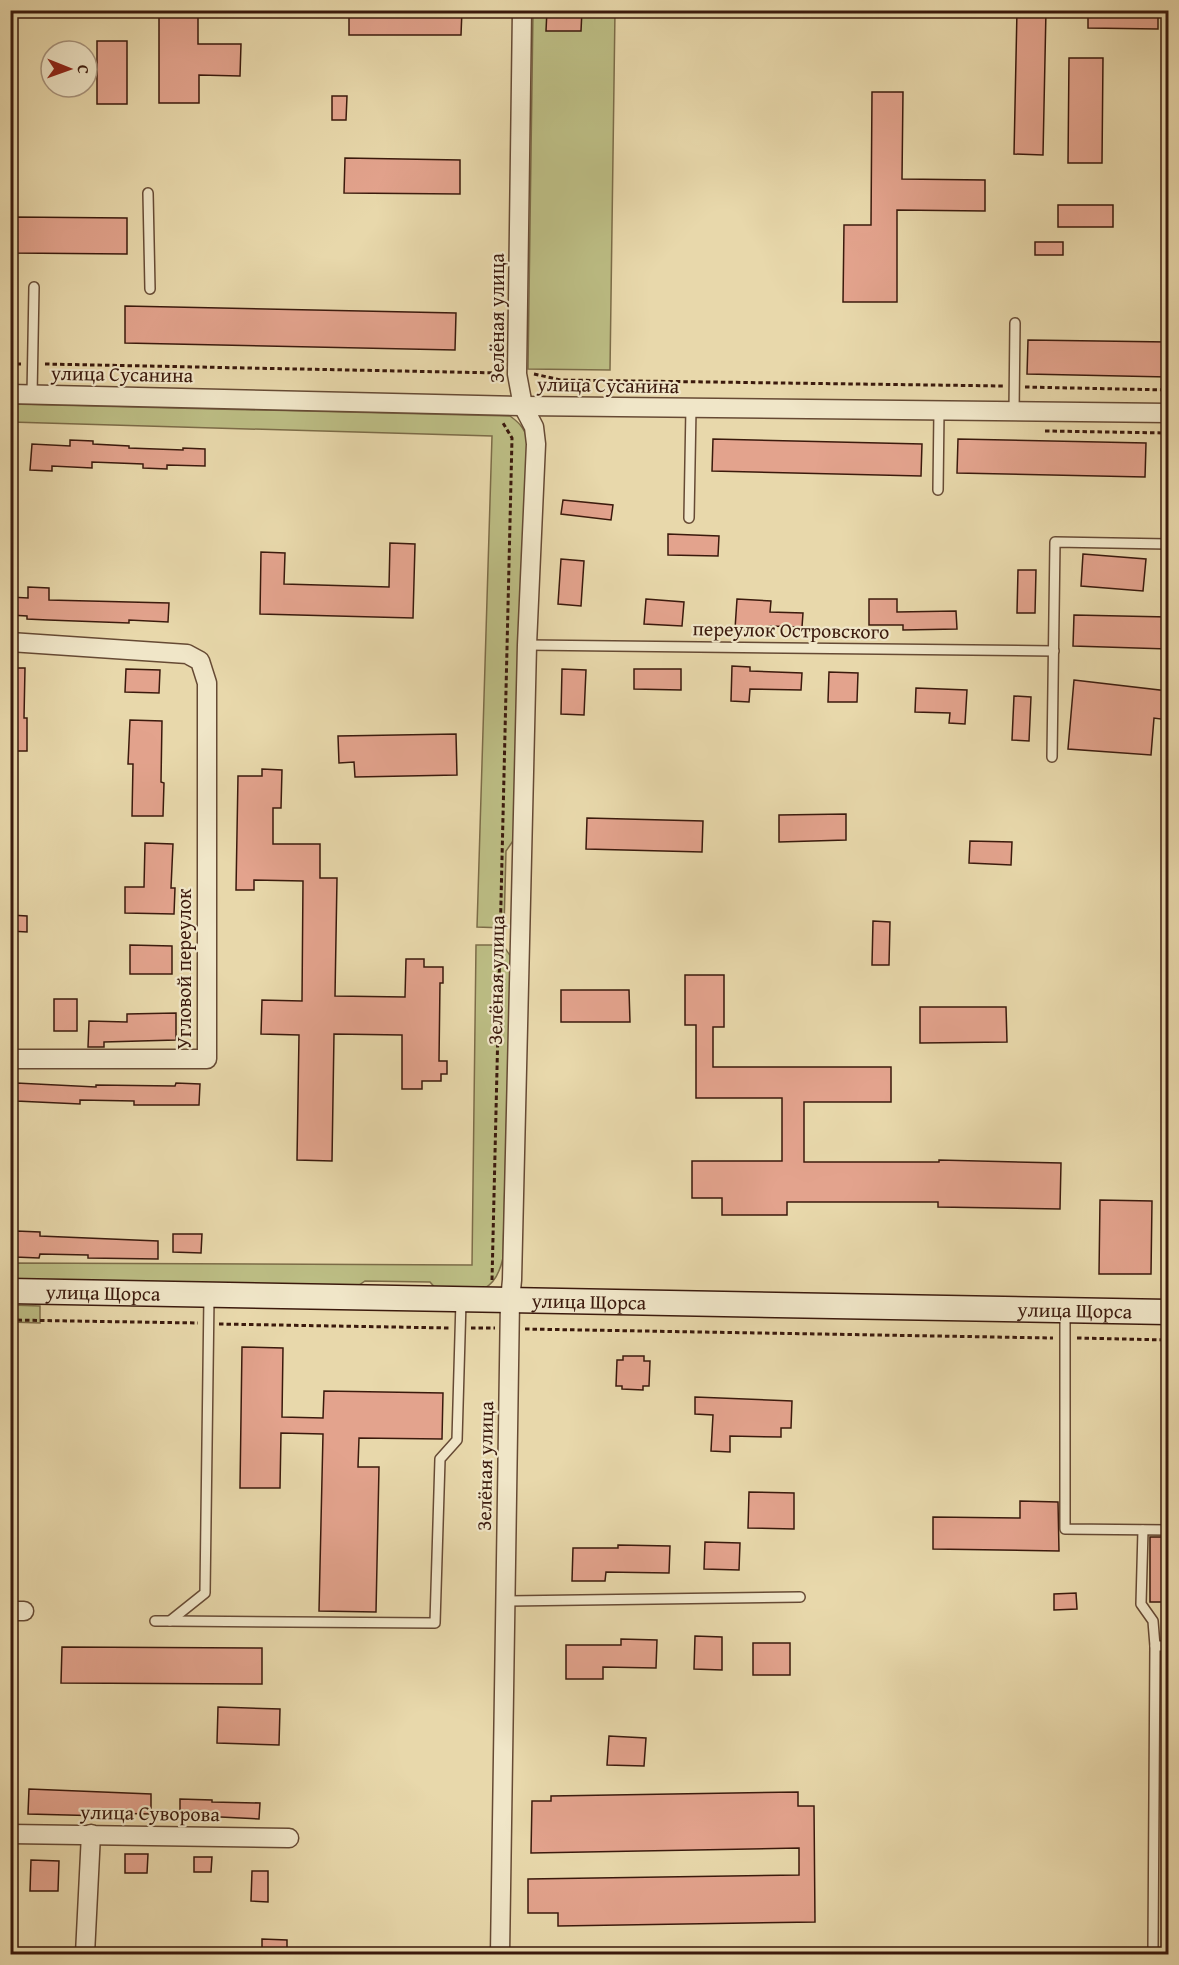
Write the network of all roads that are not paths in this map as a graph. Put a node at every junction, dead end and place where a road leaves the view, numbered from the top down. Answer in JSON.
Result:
{"nodes":[{"id":1,"x":522,"y":10,"type":"edge"},
{"id":2,"x":148,"y":193,"type":"dead end"},
{"id":3,"x":34,"y":287,"type":"dead end"},
{"id":4,"x":150,"y":289,"type":"dead end"},
{"id":5,"x":1015,"y":323,"type":"dead end"},
{"id":6,"x":10,"y":394,"type":"edge"},
{"id":7,"x":32,"y":395,"type":"junction"},
{"id":8,"x":523,"y":406,"type":"junction"},
{"id":9,"x":691,"y":408,"type":"junction"},
{"id":10,"x":939,"y":411,"type":"junction"},
{"id":11,"x":1014,"y":412,"type":"junction"},
{"id":12,"x":1168,"y":413,"type":"edge"},
{"id":13,"x":938,"y":490,"type":"dead end"},
{"id":14,"x":690,"y":518,"type":"dead end"},
{"id":15,"x":1168,"y":544,"type":"edge"},
{"id":16,"x":10,"y":642,"type":"edge"},
{"id":17,"x":527,"y":645,"type":"junction"},
{"id":18,"x":1054,"y":651,"type":"junction"},
{"id":19,"x":1052,"y":757,"type":"dead end"},
{"id":20,"x":10,"y":1059,"type":"edge"},
{"id":21,"x":10,"y":1291,"type":"edge"},
{"id":22,"x":209,"y":1294,"type":"junction"},
{"id":23,"x":461,"y":1299,"type":"junction"},
{"id":24,"x":510,"y":1300,"type":"junction"},
{"id":25,"x":1168,"y":1305,"type":"edge"},
{"id":26,"x":1065,"y":1310,"type":"junction"},
{"id":27,"x":1168,"y":1312,"type":"edge"},
{"id":28,"x":1143,"y":1530,"type":"junction"},
{"id":29,"x":1168,"y":1530,"type":"edge"},
{"id":30,"x":800,"y":1598,"type":"dead end"},
{"id":31,"x":505,"y":1600,"type":"junction"},
{"id":32,"x":155,"y":1621,"type":"dead end"},
{"id":33,"x":170,"y":1621,"type":"junction"},
{"id":34,"x":1155,"y":1646,"type":"junction"},
{"id":35,"x":1168,"y":1646,"type":"edge"},
{"id":36,"x":10,"y":1834,"type":"edge"},
{"id":37,"x":90,"y":1834,"type":"junction"},
{"id":38,"x":289,"y":1838,"type":"dead end"},
{"id":39,"x":1153,"y":1949,"type":"dead end"},
{"id":40,"x":85,"y":1954,"type":"edge"},
{"id":41,"x":500,"y":1954,"type":"edge"}],
"edges":[{"from":1,"to":8,"type":"street","name":"Зелёная улица"},
{"from":2,"to":4,"type":"lane"},
{"from":3,"to":7,"type":"lane"},
{"from":5,"to":11,"type":"lane"},
{"from":6,"to":7,"type":"street","name":"улица Сусанина"},
{"from":7,"to":8,"type":"street","name":"улица Сусанина"},
{"from":8,"to":9,"type":"street","name":"улица Сусанина"},
{"from":8,"to":17,"type":"street","name":"Зелёная улица"},
{"from":9,"to":10,"type":"street","name":"улица Сусанина"},
{"from":9,"to":14,"type":"lane"},
{"from":10,"to":11,"type":"street","name":"улица Сусанина"},
{"from":10,"to":13,"type":"lane"},
{"from":11,"to":12,"type":"street","name":"улица Сусанина"},
{"from":15,"to":18,"type":"lane"},
{"from":16,"to":20,"type":"street","name":"Угловой переулок"},
{"from":17,"to":18,"type":"lane","name":"переулок Островского"},
{"from":17,"to":24,"type":"street","name":"Зелёная улица"},
{"from":18,"to":19,"type":"lane"},
{"from":21,"to":22,"type":"street","name":"улица Щорса"},
{"from":22,"to":23,"type":"street","name":"улица Щорса"},
{"from":22,"to":33,"type":"lane"},
{"from":23,"to":24,"type":"street","name":"улица Щорса"},
{"from":23,"to":33,"type":"lane"},
{"from":24,"to":26,"type":"street","name":"улица Щорса"},
{"from":24,"to":31,"type":"street","name":"Зелёная улица"},
{"from":25,"to":27,"type":"lane"},
{"from":26,"to":27,"type":"street","name":"улица Щорса"},
{"from":26,"to":28,"type":"lane"},
{"from":28,"to":29,"type":"lane"},
{"from":28,"to":34,"type":"lane"},
{"from":30,"to":31,"type":"lane"},
{"from":31,"to":41,"type":"street","name":"Зелёная улица"},
{"from":32,"to":33,"type":"lane"},
{"from":34,"to":35,"type":"lane"},
{"from":34,"to":39,"type":"lane"},
{"from":36,"to":37,"type":"street","name":"улица Суворова"},
{"from":37,"to":38,"type":"street","name":"улица Суворова"},
{"from":37,"to":40,"type":"street"}]}
